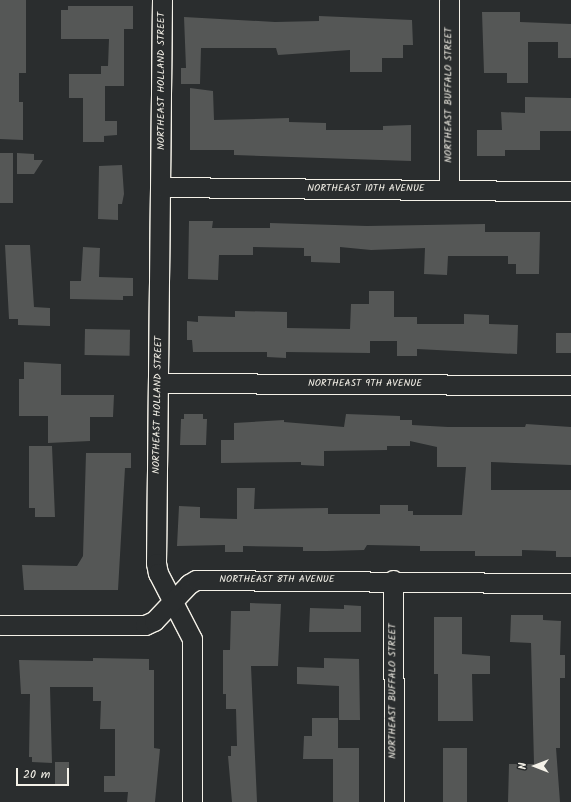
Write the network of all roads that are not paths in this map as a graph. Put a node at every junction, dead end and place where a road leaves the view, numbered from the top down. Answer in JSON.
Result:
{"nodes":[{"id":1,"x":162,"y":0,"type":"edge"},
{"id":2,"x":449,"y":0,"type":"edge"},
{"id":3,"x":161,"y":187,"type":"junction"},
{"id":4,"x":449,"y":189,"type":"junction"},
{"id":5,"x":571,"y":191,"type":"edge"},
{"id":6,"x":159,"y":383,"type":"junction"},
{"id":7,"x":571,"y":385,"type":"edge"},
{"id":8,"x":393,"y":580,"type":"junction"},
{"id":9,"x":571,"y":583,"type":"edge"},
{"id":10,"x":173,"y":601,"type":"junction"},
{"id":11,"x":0,"y":625,"type":"edge"},
{"id":12,"x":192,"y":802,"type":"edge"},
{"id":13,"x":394,"y":802,"type":"edge"}],
"edges":[{"from":1,"to":3,"type":"street","name":"NORTHEAST HOLLAND STREET"},
{"from":2,"to":4,"type":"street","name":"NORTHEAST BUFFALO STREET"},
{"from":3,"to":4,"type":"street","name":"NORTHEAST 10TH AVENUE"},
{"from":3,"to":6,"type":"street","name":"NORTHEAST HOLLAND STREET"},
{"from":4,"to":5,"type":"street","name":"NORTHEAST 10TH AVENUE"},
{"from":6,"to":7,"type":"street","name":"NORTHEAST 9TH AVENUE"},
{"from":6,"to":10,"type":"street","name":"NORTHEAST HOLLAND STREET"},
{"from":8,"to":9,"type":"street","name":"NORTHEAST 8TH AVENUE"},
{"from":8,"to":10,"type":"street","name":"NORTHEAST 8TH AVENUE"},
{"from":8,"to":13,"type":"street","name":"NORTHEAST BUFFALO STREET"},
{"from":10,"to":11,"type":"street","name":"NORTHEAST 8TH AVENUE"},
{"from":10,"to":12,"type":"street","name":"NORTHEAST HOLLAND STREET"}]}
